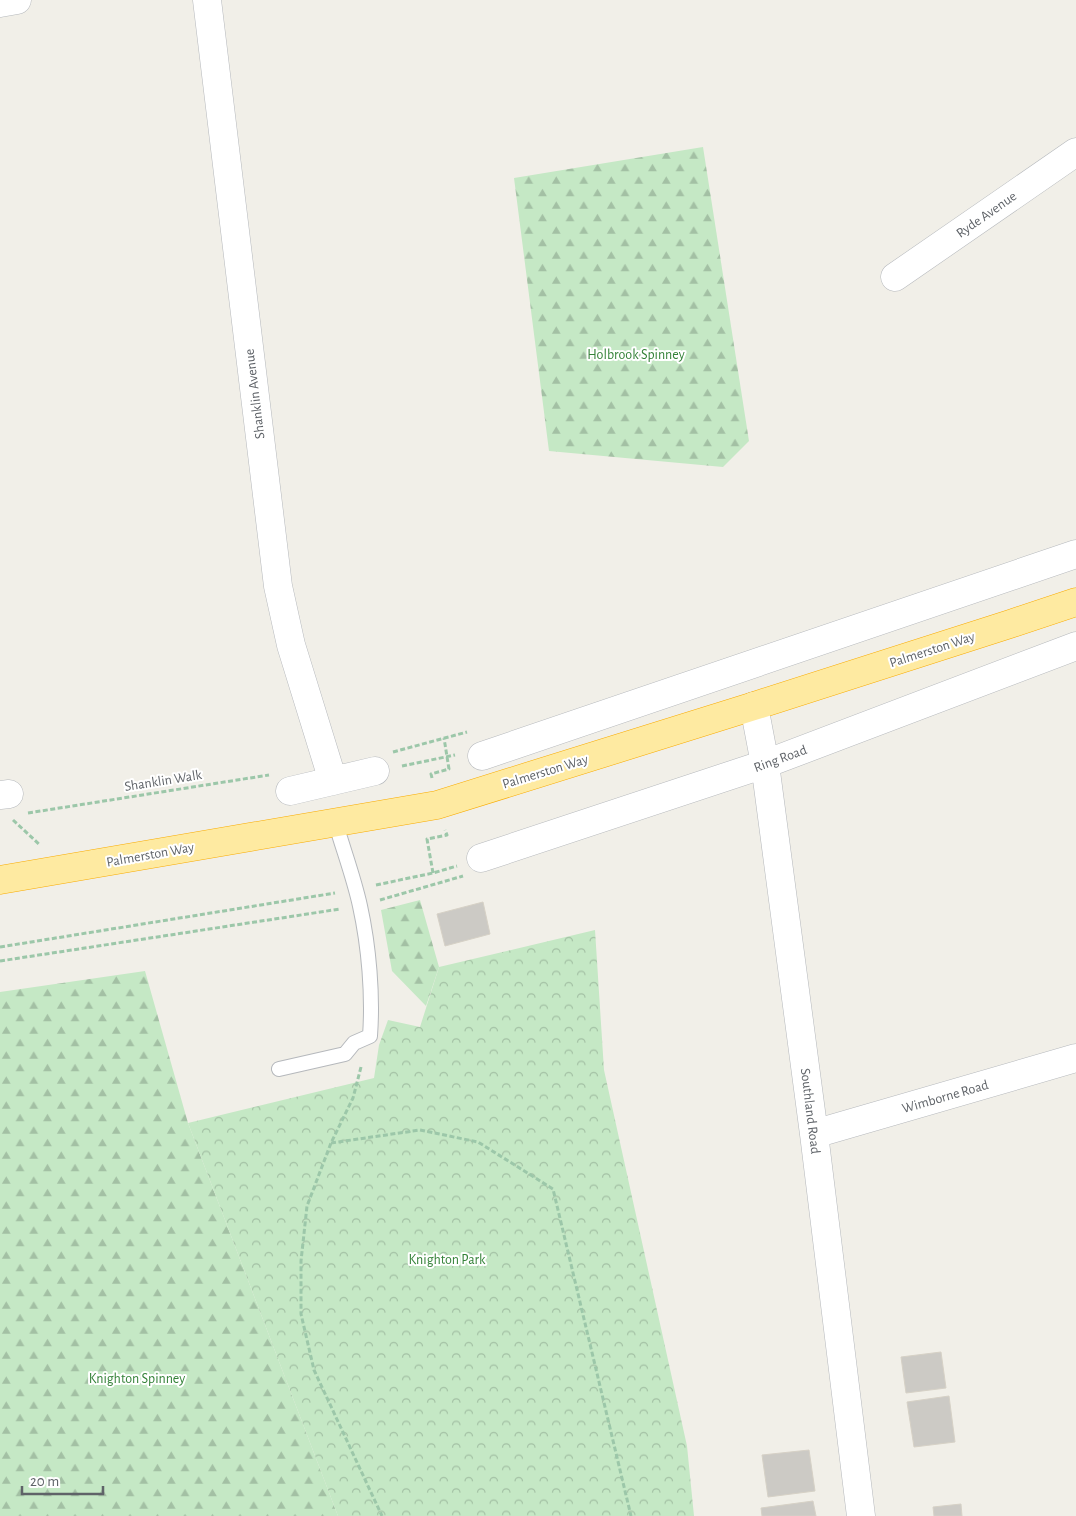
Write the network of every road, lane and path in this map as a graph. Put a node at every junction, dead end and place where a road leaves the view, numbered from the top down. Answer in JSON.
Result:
{"nodes":[{"id":1,"x":17,"y":0,"type":"edge"},
{"id":2,"x":207,"y":0,"type":"edge"},
{"id":3,"x":0,"y":2,"type":"edge"},
{"id":4,"x":1076,"y":152,"type":"edge"},
{"id":5,"x":896,"y":277,"type":"dead end"},
{"id":6,"x":1076,"y":554,"type":"edge"},
{"id":7,"x":1076,"y":602,"type":"edge"},
{"id":8,"x":1076,"y":646,"type":"edge"},
{"id":9,"x":754,"y":706,"type":"junction"},
{"id":10,"x":472,"y":730,"type":"dead end"},
{"id":11,"x":444,"y":738,"type":"junction"},
{"id":12,"x":482,"y":756,"type":"dead end"},
{"id":13,"x":765,"y":764,"type":"junction"},
{"id":14,"x":375,"y":771,"type":"junction"},
{"id":15,"x":333,"y":781,"type":"junction"},
{"id":16,"x":280,"y":783,"type":"joint"},
{"id":17,"x":5,"y":801,"type":"edge"},
{"id":18,"x":335,"y":821,"type":"junction"},
{"id":19,"x":40,"y":845,"type":"dead end"},
{"id":20,"x":481,"y":858,"type":"joint"},
{"id":21,"x":433,"y":873,"type":"dead end"},
{"id":22,"x":0,"y":880,"type":"edge"},
{"id":23,"x":355,"y":890,"type":"junction"},
{"id":24,"x":360,"y":906,"type":"junction"},
{"id":25,"x":0,"y":947,"type":"edge"},
{"id":26,"x":0,"y":961,"type":"edge"},
{"id":27,"x":370,"y":1036,"type":"junction"},
{"id":28,"x":1076,"y":1058,"type":"edge"},
{"id":29,"x":279,"y":1069,"type":"dead end"},
{"id":30,"x":814,"y":1134,"type":"junction"},
{"id":31,"x":331,"y":1143,"type":"junction"},
{"id":32,"x":382,"y":1516,"type":"edge"},
{"id":33,"x":631,"y":1516,"type":"edge"},
{"id":34,"x":861,"y":1516,"type":"edge"}],
"edges":[{"from":1,"to":3,"type":"street"},
{"from":2,"to":15,"type":"street","name":"Shanklin Avenue"},
{"from":4,"to":5,"type":"street","name":"Ryde Avenue"},
{"from":6,"to":12,"type":"street"},
{"from":7,"to":9,"type":"highway","name":"Palmerston Way"},
{"from":8,"to":13,"type":"street","name":"Ring Road"},
{"from":9,"to":13,"type":"street","name":"Southland Road"},
{"from":9,"to":18,"type":"highway","name":"Palmerston Way"},
{"from":10,"to":11,"type":"path"},
{"from":11,"to":14,"type":"path"},
{"from":11,"to":14,"type":"path"},
{"from":13,"to":20,"type":"street","name":"Ring Road"},
{"from":13,"to":30,"type":"street","name":"Southland Road"},
{"from":14,"to":15,"type":"street"},
{"from":15,"to":16,"type":"street"},
{"from":16,"to":17,"type":"path","name":"Shanklin Walk"},
{"from":17,"to":19,"type":"path"},
{"from":18,"to":22,"type":"highway","name":"Palmerston Way"},
{"from":18,"to":23,"type":"lane"},
{"from":20,"to":24,"type":"path"},
{"from":21,"to":23,"type":"path"},
{"from":23,"to":24,"type":"lane"},
{"from":23,"to":25,"type":"path"},
{"from":24,"to":26,"type":"path"},
{"from":24,"to":27,"type":"lane"},
{"from":27,"to":29,"type":"lane"},
{"from":27,"to":31,"type":"path"},
{"from":28,"to":30,"type":"street","name":"Wimborne Road"},
{"from":30,"to":34,"type":"street","name":"Southland Road"},
{"from":31,"to":32,"type":"path"},
{"from":31,"to":33,"type":"path"}]}
